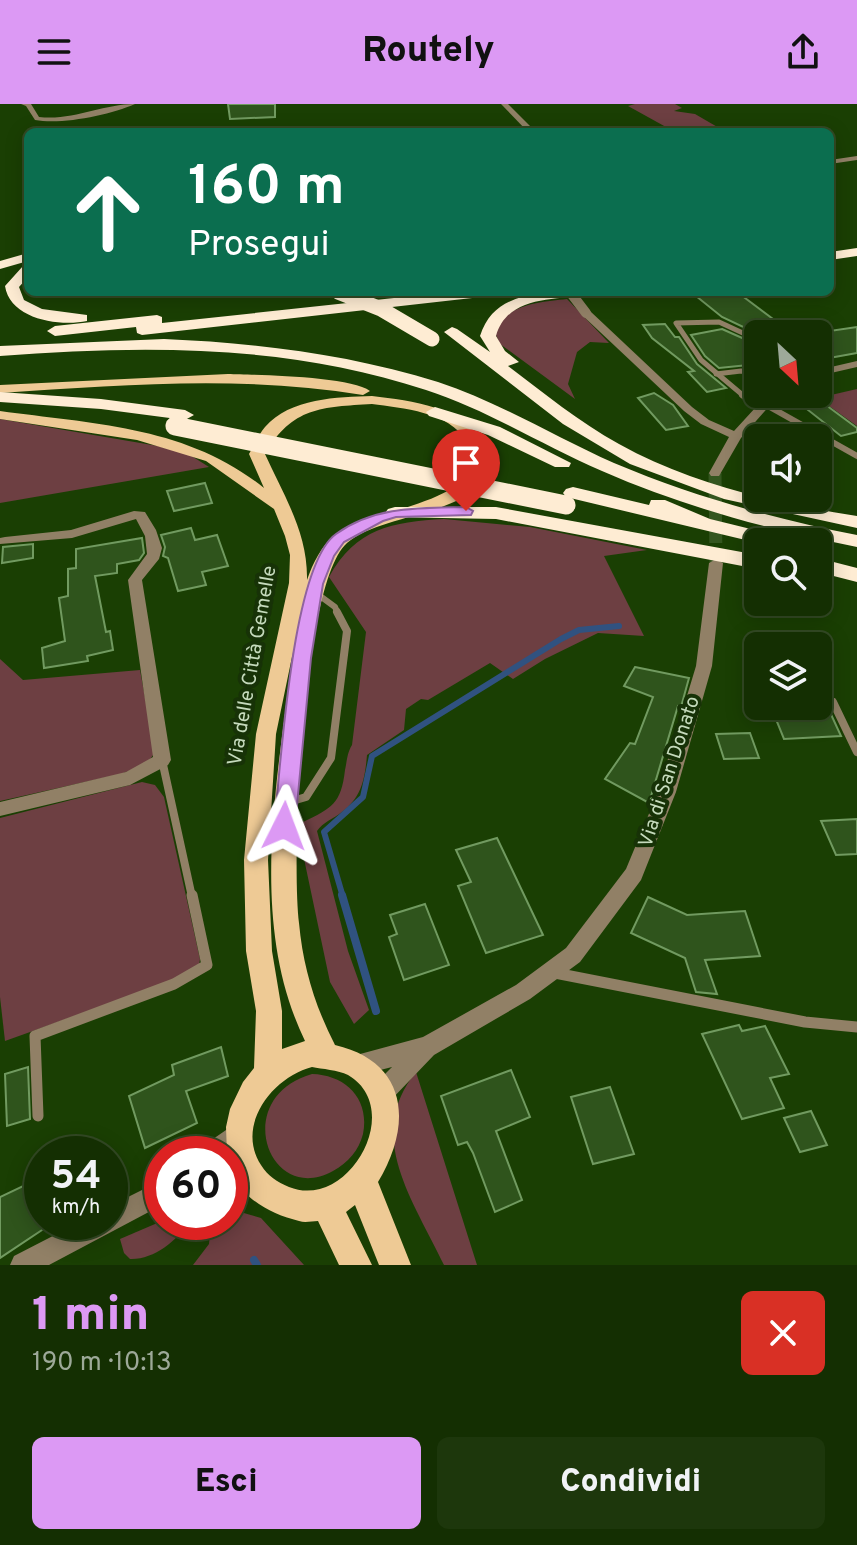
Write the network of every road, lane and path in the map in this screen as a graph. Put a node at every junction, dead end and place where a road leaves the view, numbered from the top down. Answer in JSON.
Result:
{"nodes":[{"id":1,"x":24,"y":104,"type":"edge"},
{"id":2,"x":132,"y":104,"type":"edge"},
{"id":3,"x":504,"y":104,"type":"edge"},
{"id":4,"x":528,"y":128,"type":"edge"},
{"id":5,"x":857,"y":158,"type":"edge"},
{"id":6,"x":834,"y":161,"type":"edge"},
{"id":7,"x":857,"y":245,"type":"edge"},
{"id":8,"x":834,"y":248,"type":"edge"},
{"id":9,"x":857,"y":252,"type":"edge"},
{"id":10,"x":834,"y":255,"type":"edge"},
{"id":11,"x":24,"y":258,"type":"edge"},
{"id":12,"x":0,"y":265,"type":"edge"},
{"id":13,"x":24,"y":273,"type":"edge"},
{"id":14,"x":348,"y":296,"type":"edge"},
{"id":15,"x":381,"y":296,"type":"edge"},
{"id":16,"x":382,"y":296,"type":"edge"},
{"id":17,"x":455,"y":296,"type":"edge"},
{"id":18,"x":550,"y":296,"type":"edge"},
{"id":19,"x":573,"y":296,"type":"edge"},
{"id":20,"x":291,"y":306,"type":"junction"},
{"id":21,"x":744,"y":332,"type":"edge"},
{"id":22,"x":0,"y":337,"type":"edge"},
{"id":23,"x":0,"y":348,"type":"edge"},
{"id":24,"x":857,"y":364,"type":"edge"},
{"id":25,"x":832,"y":370,"type":"edge"},
{"id":26,"x":744,"y":372,"type":"edge"},
{"id":27,"x":716,"y":374,"type":"junction"},
{"id":28,"x":0,"y":389,"type":"edge"},
{"id":29,"x":744,"y":393,"type":"edge"},
{"id":30,"x":0,"y":397,"type":"edge"},
{"id":31,"x":0,"y":406,"type":"edge"},
{"id":32,"x":759,"y":408,"type":"edge"},
{"id":33,"x":772,"y":408,"type":"edge"},
{"id":34,"x":428,"y":410,"type":"junction"},
{"id":35,"x":0,"y":415,"type":"edge"},
{"id":36,"x":180,"y":420,"type":"junction"},
{"id":37,"x":736,"y":436,"type":"junction"},
{"id":38,"x":857,"y":456,"type":"edge"},
{"id":39,"x":609,"y":467,"type":"junction"},
{"id":40,"x":655,"y":468,"type":"junction"},
{"id":41,"x":715,"y":473,"type":"tunnel mouth"},
{"id":42,"x":570,"y":499,"type":"junction"},
{"id":43,"x":283,"y":510,"type":"junction"},
{"id":44,"x":395,"y":513,"type":"junction"},
{"id":45,"x":701,"y":521,"type":"junction"},
{"id":46,"x":857,"y":522,"type":"edge"},
{"id":47,"x":744,"y":532,"type":"edge"},
{"id":48,"x":5,"y":541,"type":"dead end"},
{"id":49,"x":857,"y":541,"type":"edge"},
{"id":50,"x":744,"y":546,"type":"edge"},
{"id":51,"x":832,"y":553,"type":"edge"},
{"id":52,"x":857,"y":558,"type":"edge"},
{"id":53,"x":744,"y":559,"type":"edge"},
{"id":54,"x":716,"y":563,"type":"tunnel mouth"},
{"id":55,"x":832,"y":569,"type":"edge"},
{"id":56,"x":832,"y":574,"type":"edge"},
{"id":57,"x":857,"y":577,"type":"edge"},
{"id":58,"x":314,"y":591,"type":"junction"},
{"id":59,"x":833,"y":702,"type":"dead end"},
{"id":60,"x":857,"y":752,"type":"edge"},
{"id":61,"x":162,"y":760,"type":"junction"},
{"id":62,"x":285,"y":804,"type":"junction"},
{"id":63,"x":0,"y":809,"type":"edge"},
{"id":64,"x":550,"y":972,"type":"junction"},
{"id":65,"x":857,"y":1027,"type":"edge"},
{"id":66,"x":427,"y":1047,"type":"junction"},
{"id":67,"x":325,"y":1054,"type":"junction"},
{"id":68,"x":357,"y":1065,"type":"junction"},
{"id":69,"x":268,"y":1074,"type":"junction"},
{"id":70,"x":381,"y":1094,"type":"junction"},
{"id":71,"x":38,"y":1116,"type":"dead end"},
{"id":72,"x":239,"y":1133,"type":"junction"},
{"id":73,"x":235,"y":1136,"type":"edge"},
{"id":74,"x":239,"y":1136,"type":"edge"},
{"id":75,"x":363,"y":1181,"type":"junction"},
{"id":76,"x":248,"y":1183,"type":"edge"},
{"id":77,"x":313,"y":1206,"type":"junction"},
{"id":78,"x":71,"y":1240,"type":"edge"},
{"id":79,"x":23,"y":1265,"type":"edge"},
{"id":80,"x":356,"y":1265,"type":"edge"},
{"id":81,"x":395,"y":1265,"type":"edge"}],
"edges":[{"from":1,"to":2,"type":"street"},
{"from":3,"to":4,"type":"street"},
{"from":5,"to":6,"type":"street"},
{"from":7,"to":8,"type":"highway"},
{"from":9,"to":10,"type":"highway"},
{"from":11,"to":12,"type":"highway"},
{"from":13,"to":20,"type":"highway"},
{"from":14,"to":39,"type":"highway","bridge":true},
{"from":15,"to":40,"type":"highway"},
{"from":16,"to":20,"type":"highway"},
{"from":17,"to":23,"type":"highway"},
{"from":18,"to":40,"type":"highway"},
{"from":19,"to":37,"type":"street","bridge":true},
{"from":20,"to":22,"type":"highway"},
{"from":21,"to":27,"type":"lane"},
{"from":23,"to":39,"type":"highway"},
{"from":24,"to":25,"type":"street"},
{"from":26,"to":27,"type":"lane"},
{"from":27,"to":29,"type":"lane"},
{"from":28,"to":34,"type":"main road"},
{"from":30,"to":36,"type":"highway"},
{"from":31,"to":36,"type":"highway"},
{"from":32,"to":37,"type":"street"},
{"from":33,"to":38,"type":"lane"},
{"from":34,"to":43,"type":"main road","name":"Via delle Città Gemelle"},
{"from":34,"to":44,"type":"main road"},
{"from":34,"to":45,"type":"highway"},
{"from":35,"to":43,"type":"main road"},
{"from":36,"to":42,"type":"highway","bridge":true},
{"from":37,"to":41,"type":"street"},
{"from":39,"to":49,"type":"highway"},
{"from":40,"to":46,"type":"highway"},
{"from":42,"to":45,"type":"highway"},
{"from":42,"to":50,"type":"highway"},
{"from":43,"to":69,"type":"main road","name":"Via delle Città Gemelle"},
{"from":44,"to":53,"type":"highway"},
{"from":44,"to":58,"type":"main road"},
{"from":45,"to":47,"type":"highway"},
{"from":48,"to":61,"type":"street"},
{"from":51,"to":52,"type":"highway"},
{"from":54,"to":64,"type":"street","name":"Via di San Donato"},
{"from":55,"to":57,"type":"highway"},
{"from":56,"to":57,"type":"highway"},
{"from":58,"to":62,"type":"main road"},
{"from":58,"to":62,"type":"lane"},
{"from":59,"to":60,"type":"lane"},
{"from":61,"to":63,"type":"street"},
{"from":61,"to":71,"type":"lane"},
{"from":62,"to":67,"type":"main road"},
{"from":64,"to":65,"type":"lane"},
{"from":64,"to":66,"type":"street","name":"Via di San Donato"},
{"from":66,"to":68,"type":"street","name":"Via di San Donato"},
{"from":66,"to":70,"type":"street"},
{"from":67,"to":68,"type":"main road"},
{"from":67,"to":69,"type":"main road"},
{"from":68,"to":70,"type":"main road"},
{"from":69,"to":72,"type":"main road"},
{"from":70,"to":75,"type":"main road"},
{"from":72,"to":73,"type":"street"},
{"from":72,"to":74,"type":"main road"},
{"from":75,"to":77,"type":"main road"},
{"from":75,"to":81,"type":"main road"},
{"from":76,"to":77,"type":"main road"},
{"from":77,"to":80,"type":"main road"},
{"from":78,"to":79,"type":"street"}]}
